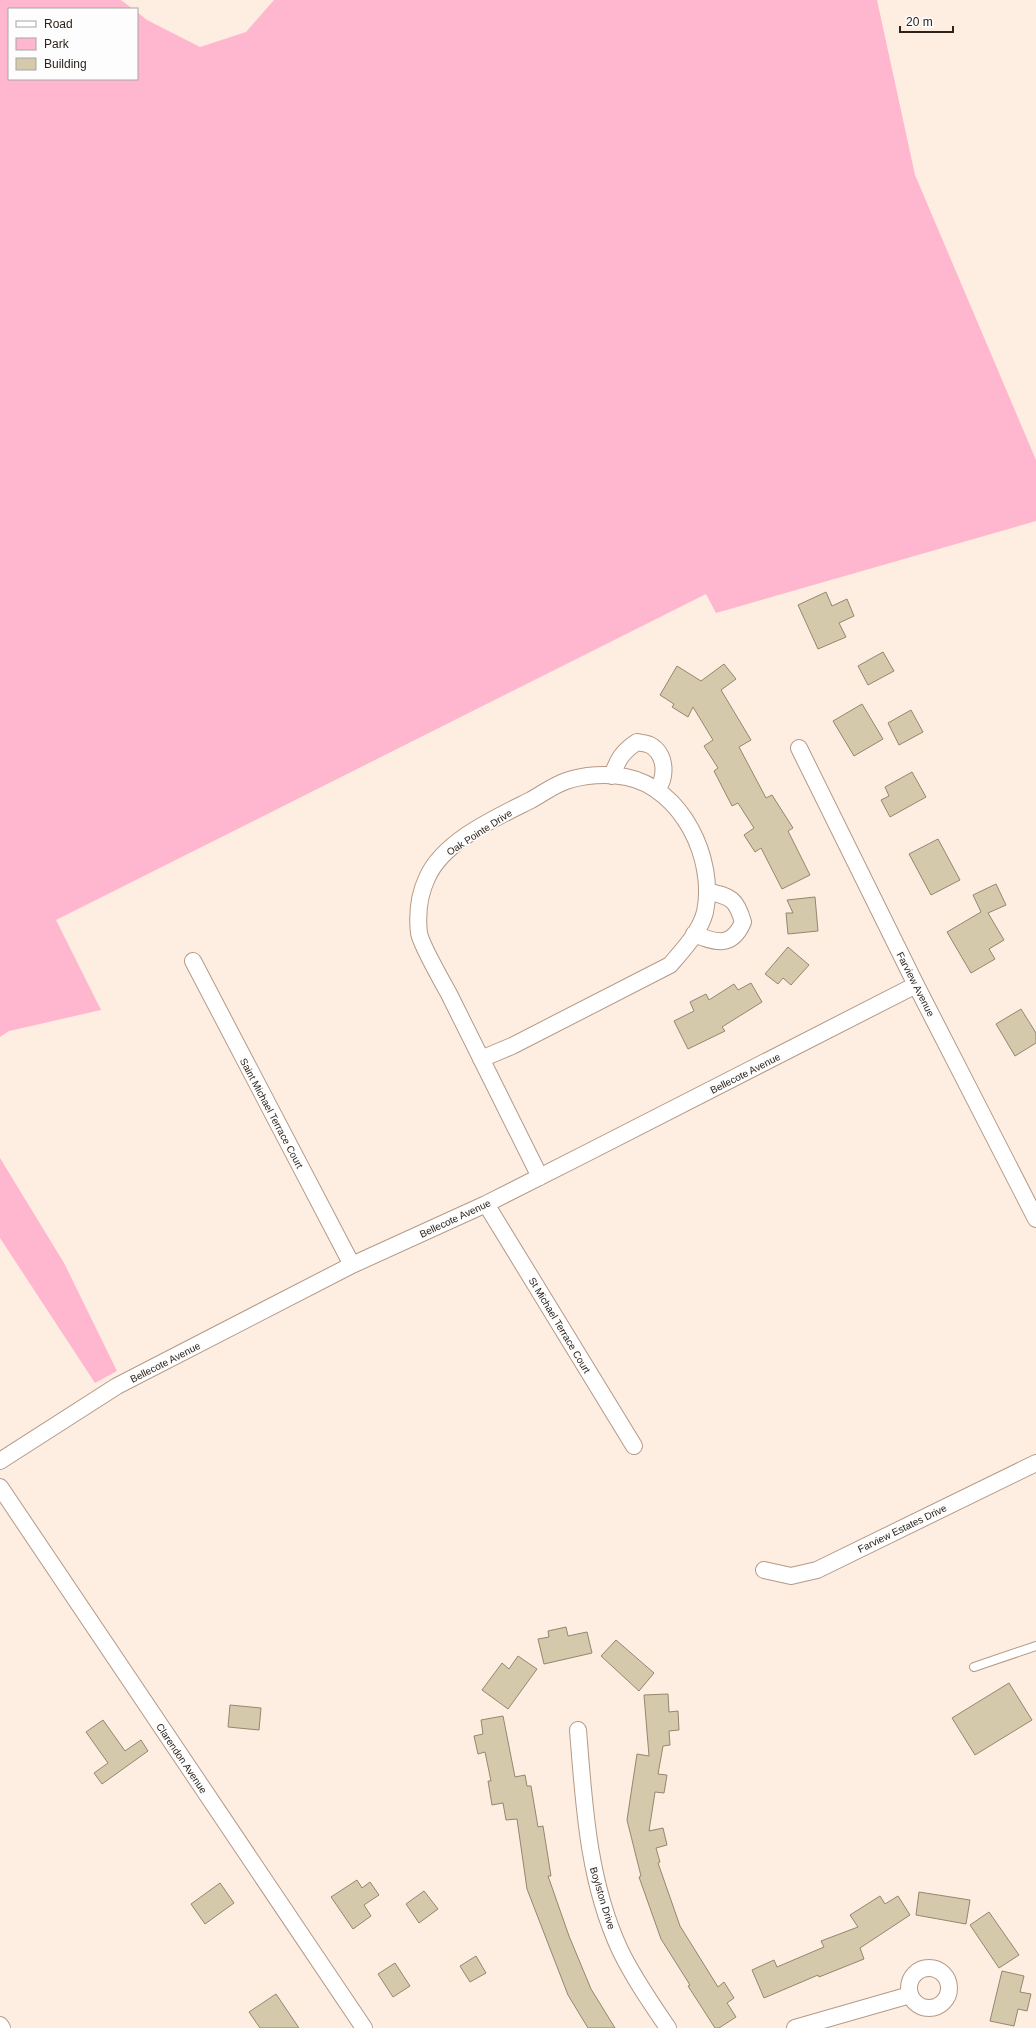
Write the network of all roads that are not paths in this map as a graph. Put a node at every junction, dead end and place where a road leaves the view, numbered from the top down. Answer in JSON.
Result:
{"nodes":[{"id":1,"x":799,"y":748,"type":"dead end"},
{"id":2,"x":612,"y":776,"type":"junction"},
{"id":3,"x":657,"y":790,"type":"junction"},
{"id":4,"x":707,"y":891,"type":"junction"},
{"id":5,"x":694,"y":934,"type":"junction"},
{"id":6,"x":193,"y":961,"type":"dead end"},
{"id":7,"x":916,"y":985,"type":"junction"},
{"id":8,"x":481,"y":1059,"type":"junction"},
{"id":9,"x":540,"y":1177,"type":"junction"},
{"id":10,"x":486,"y":1204,"type":"junction"},
{"id":11,"x":1036,"y":1219,"type":"edge"},
{"id":12,"x":352,"y":1265,"type":"junction"},
{"id":13,"x":634,"y":1446,"type":"dead end"},
{"id":14,"x":0,"y":1461,"type":"edge"},
{"id":15,"x":1036,"y":1463,"type":"edge"},
{"id":16,"x":0,"y":1487,"type":"edge"},
{"id":17,"x":764,"y":1570,"type":"dead end"},
{"id":18,"x":1036,"y":1646,"type":"edge"},
{"id":19,"x":974,"y":1667,"type":"dead end"},
{"id":20,"x":578,"y":1730,"type":"dead end"},
{"id":21,"x":910,"y":1995,"type":"dead end"},
{"id":22,"x":0,"y":2025,"type":"edge"},
{"id":23,"x":2,"y":2028,"type":"edge"},
{"id":24,"x":364,"y":2028,"type":"edge"},
{"id":25,"x":668,"y":2028,"type":"edge"},
{"id":26,"x":795,"y":2028,"type":"edge"}],
"edges":[{"from":1,"to":7,"type":"street","name":"Farview Avenue"},
{"from":2,"to":3,"type":"street","name":"Oak Pointe Drive"},
{"from":2,"to":3,"type":"street"},
{"from":2,"to":8,"type":"street","name":"Oak Pointe Drive"},
{"from":3,"to":4,"type":"street","name":"Oak Pointe Drive"},
{"from":4,"to":5,"type":"street","name":"Oak Pointe Drive"},
{"from":4,"to":5,"type":"street"},
{"from":5,"to":8,"type":"street","name":"Oak Pointe Drive"},
{"from":6,"to":12,"type":"street","name":"Saint Michael Terrace Court"},
{"from":7,"to":9,"type":"street","name":"Bellecote Avenue"},
{"from":7,"to":11,"type":"street","name":"Farview Avenue"},
{"from":8,"to":9,"type":"street","name":"Oak Pointe Drive"},
{"from":9,"to":10,"type":"street","name":"Bellecote Avenue"},
{"from":10,"to":12,"type":"street","name":"Bellecote Avenue"},
{"from":10,"to":13,"type":"street","name":"St Michael Terrace Court"},
{"from":12,"to":14,"type":"street","name":"Bellecote Avenue"},
{"from":15,"to":17,"type":"street","name":"Farview Estates Drive"},
{"from":16,"to":24,"type":"street","name":"Clarendon Avenue"},
{"from":18,"to":19,"type":"lane"},
{"from":20,"to":25,"type":"street","name":"Boylston Drive"},
{"from":21,"to":26,"type":"street"},
{"from":22,"to":23,"type":"street"}]}
